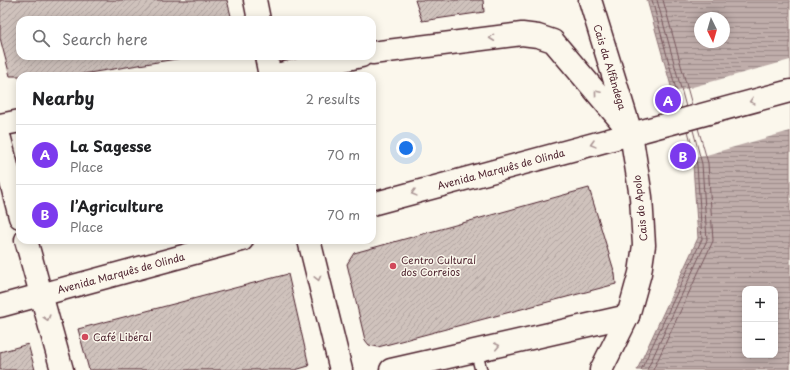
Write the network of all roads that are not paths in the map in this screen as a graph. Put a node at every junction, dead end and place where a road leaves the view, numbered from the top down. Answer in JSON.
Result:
{"nodes":[{"id":1,"x":255,"y":0,"type":"edge"},
{"id":2,"x":590,"y":0,"type":"edge"},
{"id":3,"x":258,"y":16,"type":"edge"},
{"id":4,"x":376,"y":53,"type":"edge"},
{"id":5,"x":267,"y":60,"type":"edge"},
{"id":6,"x":343,"y":60,"type":"edge"},
{"id":7,"x":270,"y":72,"type":"edge"},
{"id":8,"x":289,"y":72,"type":"edge"},
{"id":9,"x":790,"y":91,"type":"edge"},
{"id":10,"x":16,"y":122,"type":"edge"},
{"id":11,"x":0,"y":125,"type":"edge"},
{"id":12,"x":631,"y":133,"type":"junction"},
{"id":13,"x":0,"y":139,"type":"edge"},
{"id":14,"x":16,"y":201,"type":"edge"},
{"id":15,"x":376,"y":203,"type":"edge"},
{"id":16,"x":27,"y":244,"type":"edge"},
{"id":17,"x":227,"y":244,"type":"edge"},
{"id":18,"x":310,"y":244,"type":"edge"},
{"id":19,"x":40,"y":295,"type":"junction"},
{"id":20,"x":0,"y":306,"type":"edge"},
{"id":21,"x":628,"y":316,"type":"junction"},
{"id":22,"x":479,"y":360,"type":"edge"},
{"id":23,"x":62,"y":370,"type":"edge"},
{"id":24,"x":341,"y":370,"type":"edge"},
{"id":25,"x":391,"y":370,"type":"edge"},
{"id":26,"x":600,"y":370,"type":"edge"}],
"edges":[{"from":1,"to":3,"type":"main road"},
{"from":2,"to":12,"type":"main road","name":"Cais da Alfândega"},
{"from":12,"to":4,"type":"main road","one_way":true},
{"from":5,"to":7,"type":"main road"},
{"from":6,"to":8,"type":"main road"},
{"from":9,"to":12,"type":"main road","name":"Avenida Marquês de Olinda","one_way":true},
{"from":10,"to":11,"type":"main road"},
{"from":12,"to":15,"type":"main road","name":"Avenida Marquês de Olinda","one_way":true},
{"from":12,"to":21,"type":"main road","name":"Cais do Apolo"},
{"from":13,"to":14,"type":"main road"},
{"from":16,"to":19,"type":"main road"},
{"from":17,"to":19,"type":"main road","name":"Avenida Marquês de Olinda"},
{"from":18,"to":24,"type":"main road","one_way":true},
{"from":19,"to":20,"type":"main road","name":"Avenida Marquês de Olinda"},
{"from":19,"to":23,"type":"main road","one_way":true},
{"from":22,"to":21,"type":"main road","one_way":true},
{"from":21,"to":26,"type":"main road","name":"Cais do Apolo"},
{"from":22,"to":25,"type":"main road"}]}
